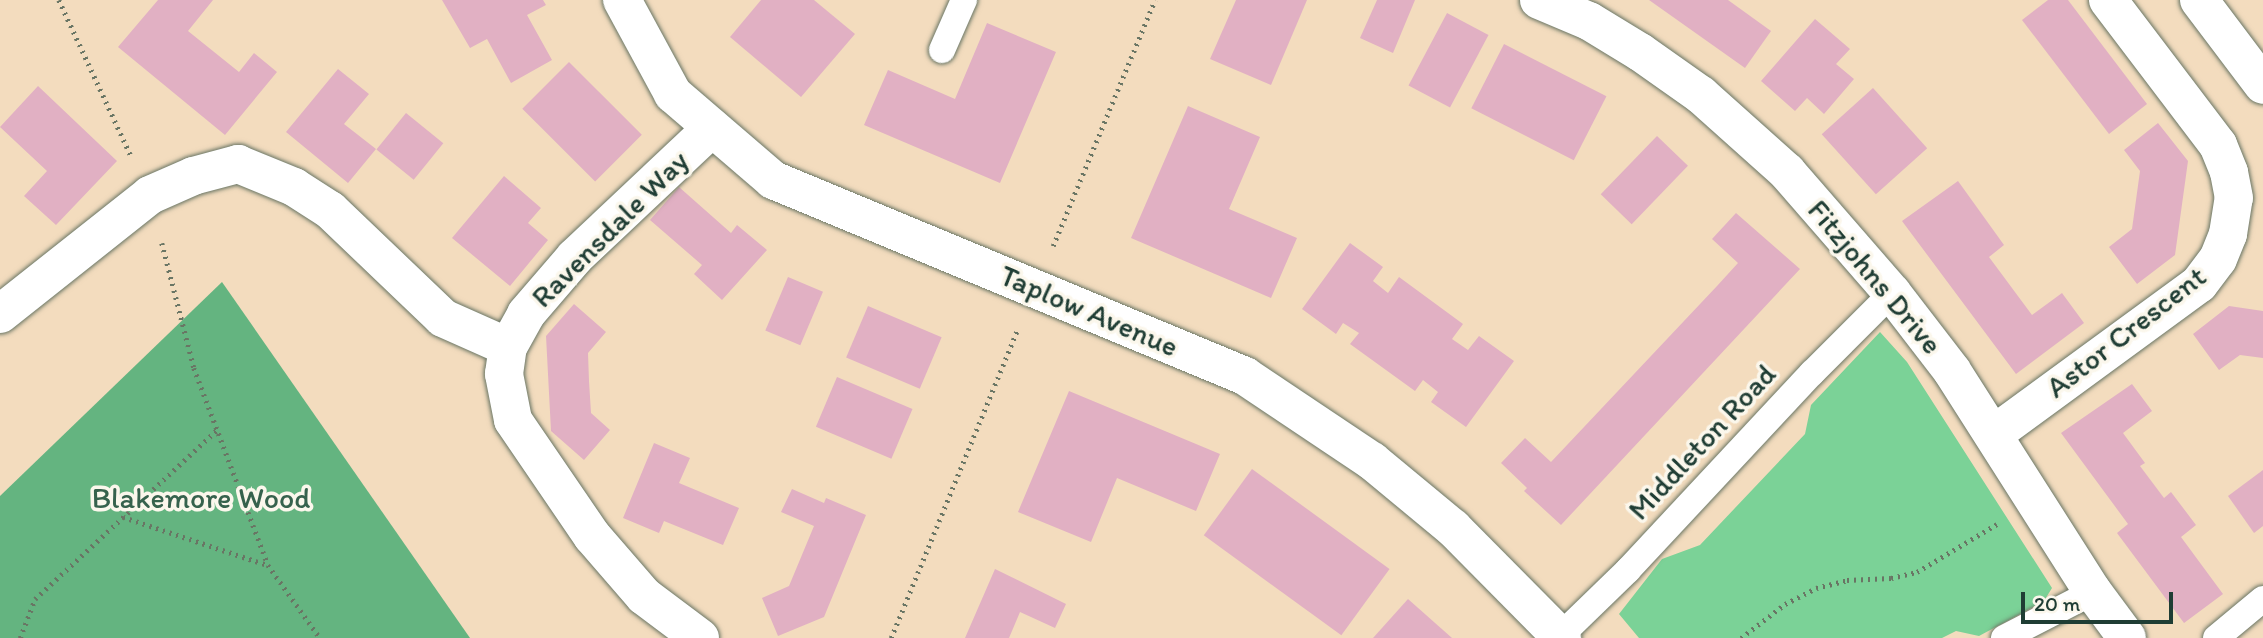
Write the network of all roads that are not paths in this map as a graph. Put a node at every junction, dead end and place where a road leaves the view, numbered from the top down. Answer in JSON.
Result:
{"nodes":[{"id":1,"x":622,"y":0,"type":"edge"},
{"id":2,"x":964,"y":0,"type":"edge"},
{"id":3,"x":1539,"y":0,"type":"edge"},
{"id":4,"x":2108,"y":0,"type":"edge"},
{"id":5,"x":2199,"y":0,"type":"edge"},
{"id":6,"x":1594,"y":10,"type":"edge"},
{"id":7,"x":942,"y":50,"type":"dead end"},
{"id":8,"x":2263,"y":85,"type":"edge"},
{"id":9,"x":712,"y":128,"type":"junction"},
{"id":10,"x":1892,"y":293,"type":"junction"},
{"id":11,"x":0,"y":314,"type":"edge"},
{"id":12,"x":508,"y":347,"type":"junction"},
{"id":13,"x":1994,"y":434,"type":"junction"},
{"id":14,"x":2093,"y":592,"type":"junction"},
{"id":15,"x":2263,"y":599,"type":"edge"},
{"id":16,"x":1561,"y":637,"type":"edge"},
{"id":17,"x":700,"y":638,"type":"edge"},
{"id":18,"x":2004,"y":638,"type":"edge"},
{"id":19,"x":2127,"y":638,"type":"edge"},
{"id":20,"x":2216,"y":638,"type":"edge"}],
"edges":[{"from":1,"to":9,"type":"street","name":"Taplow Avenue"},
{"from":2,"to":7,"type":"lane"},
{"from":3,"to":6,"type":"street","name":"Fitzjohns Drive"},
{"from":4,"to":13,"type":"street","name":"Astor Crescent"},
{"from":5,"to":8,"type":"street"},
{"from":6,"to":10,"type":"street","name":"Fitzjohns Drive"},
{"from":9,"to":12,"type":"street","name":"Ravensdale Way"},
{"from":9,"to":16,"type":"street","name":"Taplow Avenue"},
{"from":10,"to":13,"type":"street","name":"Fitzjohns Drive"},
{"from":10,"to":16,"type":"lane","name":"Middleton Road"},
{"from":11,"to":12,"type":"street"},
{"from":12,"to":17,"type":"street","name":"Ravensdale Way"},
{"from":13,"to":14,"type":"street","name":"Fitzjohns Drive"},
{"from":14,"to":18,"type":"lane"},
{"from":14,"to":19,"type":"street","name":"Fitzjohns Drive"},
{"from":15,"to":20,"type":"lane"}]}
